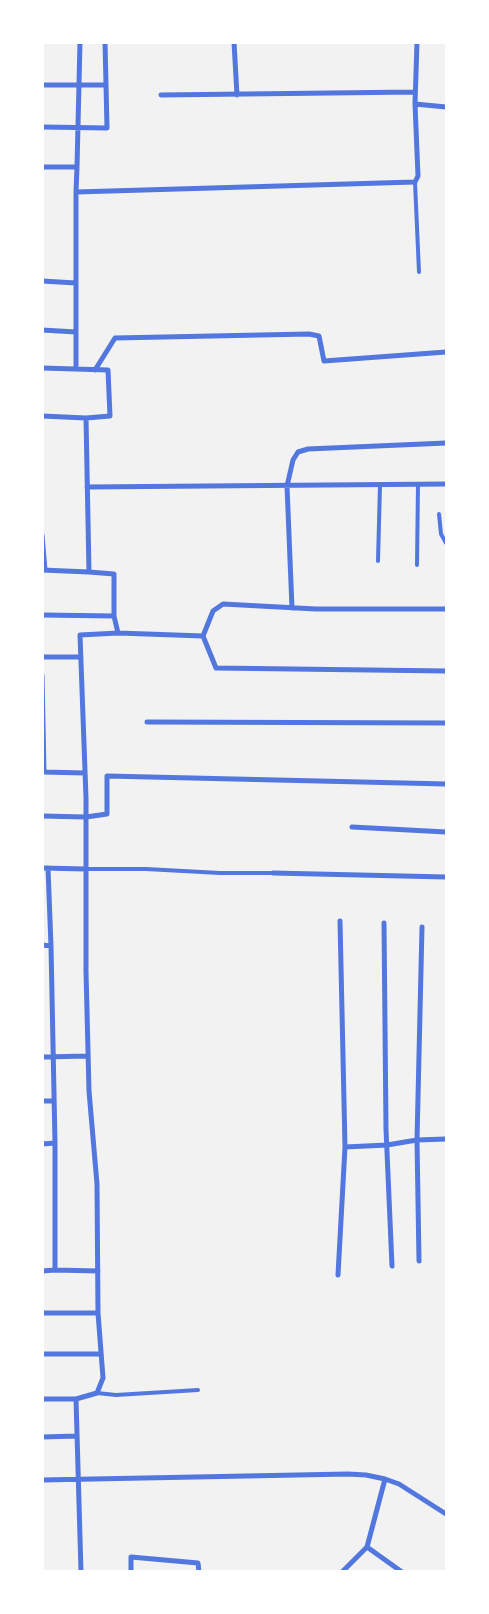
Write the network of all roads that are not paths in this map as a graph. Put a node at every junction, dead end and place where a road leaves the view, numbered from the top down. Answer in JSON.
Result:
{"nodes":[{"id":1,"x":80,"y":42,"type":"edge"},
{"id":2,"x":105,"y":42,"type":"edge"},
{"id":3,"x":234,"y":42,"type":"edge"},
{"id":4,"x":417,"y":42,"type":"edge"},
{"id":5,"x":42,"y":85,"type":"edge"},
{"id":6,"x":79,"y":85,"type":"junction"},
{"id":7,"x":106,"y":85,"type":"junction"},
{"id":8,"x":416,"y":92,"type":"junction"},
{"id":9,"x":161,"y":95,"type":"dead end"},
{"id":10,"x":237,"y":95,"type":"junction"},
{"id":11,"x":415,"y":104,"type":"junction"},
{"id":12,"x":446,"y":107,"type":"edge"},
{"id":13,"x":42,"y":127,"type":"edge"},
{"id":14,"x":78,"y":127,"type":"junction"},
{"id":15,"x":42,"y":167,"type":"edge"},
{"id":16,"x":77,"y":167,"type":"junction"},
{"id":17,"x":415,"y":182,"type":"junction"},
{"id":18,"x":76,"y":192,"type":"junction"},
{"id":19,"x":419,"y":272,"type":"dead end"},
{"id":20,"x":42,"y":281,"type":"edge"},
{"id":21,"x":76,"y":283,"type":"junction"},
{"id":22,"x":42,"y":330,"type":"edge"},
{"id":23,"x":76,"y":332,"type":"junction"},
{"id":24,"x":446,"y":352,"type":"edge"},
{"id":25,"x":42,"y":368,"type":"edge"},
{"id":26,"x":76,"y":369,"type":"junction"},
{"id":27,"x":96,"y":370,"type":"junction"},
{"id":28,"x":42,"y":416,"type":"edge"},
{"id":29,"x":86,"y":418,"type":"junction"},
{"id":30,"x":446,"y":444,"type":"edge"},
{"id":31,"x":418,"y":484,"type":"junction"},
{"id":32,"x":446,"y":484,"type":"edge"},
{"id":33,"x":380,"y":485,"type":"junction"},
{"id":34,"x":287,"y":486,"type":"junction"},
{"id":35,"x":87,"y":487,"type":"junction"},
{"id":36,"x":439,"y":514,"type":"dead end"},
{"id":37,"x":42,"y":535,"type":"edge"},
{"id":38,"x":446,"y":543,"type":"edge"},
{"id":39,"x":378,"y":561,"type":"dead end"},
{"id":40,"x":417,"y":565,"type":"dead end"},
{"id":41,"x":44,"y":570,"type":"edge"},
{"id":42,"x":89,"y":572,"type":"junction"},
{"id":43,"x":292,"y":608,"type":"junction"},
{"id":44,"x":446,"y":609,"type":"edge"},
{"id":45,"x":42,"y":615,"type":"edge"},
{"id":46,"x":114,"y":616,"type":"junction"},
{"id":47,"x":118,"y":633,"type":"junction"},
{"id":48,"x":203,"y":636,"type":"junction"},
{"id":49,"x":42,"y":657,"type":"edge"},
{"id":50,"x":81,"y":657,"type":"junction"},
{"id":51,"x":446,"y":671,"type":"edge"},
{"id":52,"x":42,"y":675,"type":"edge"},
{"id":53,"x":43,"y":699,"type":"edge"},
{"id":54,"x":147,"y":722,"type":"dead end"},
{"id":55,"x":446,"y":723,"type":"edge"},
{"id":56,"x":44,"y":772,"type":"edge"},
{"id":57,"x":85,"y":773,"type":"junction"},
{"id":58,"x":446,"y":784,"type":"edge"},
{"id":59,"x":42,"y":816,"type":"edge"},
{"id":60,"x":86,"y":816,"type":"junction"},
{"id":61,"x":352,"y":827,"type":"dead end"},
{"id":62,"x":446,"y":832,"type":"edge"},
{"id":63,"x":45,"y":868,"type":"edge"},
{"id":64,"x":86,"y":869,"type":"junction"},
{"id":65,"x":273,"y":873,"type":"joint"},
{"id":66,"x":446,"y":877,"type":"edge"},
{"id":67,"x":340,"y":921,"type":"dead end"},
{"id":68,"x":384,"y":923,"type":"dead end"},
{"id":69,"x":422,"y":927,"type":"dead end"},
{"id":70,"x":42,"y":945,"type":"edge"},
{"id":71,"x":51,"y":946,"type":"junction"},
{"id":72,"x":42,"y":1056,"type":"edge"},
{"id":73,"x":88,"y":1056,"type":"junction"},
{"id":74,"x":54,"y":1057,"type":"junction"},
{"id":75,"x":42,"y":1101,"type":"edge"},
{"id":76,"x":54,"y":1101,"type":"junction"},
{"id":77,"x":417,"y":1140,"type":"junction"},
{"id":78,"x":446,"y":1140,"type":"edge"},
{"id":79,"x":55,"y":1143,"type":"junction"},
{"id":80,"x":42,"y":1144,"type":"edge"},
{"id":81,"x":387,"y":1145,"type":"junction"},
{"id":82,"x":345,"y":1148,"type":"junction"},
{"id":83,"x":419,"y":1261,"type":"dead end"},
{"id":84,"x":392,"y":1266,"type":"dead end"},
{"id":85,"x":55,"y":1270,"type":"junction"},
{"id":86,"x":42,"y":1271,"type":"edge"},
{"id":87,"x":98,"y":1271,"type":"junction"},
{"id":88,"x":338,"y":1274,"type":"dead end"},
{"id":89,"x":42,"y":1313,"type":"edge"},
{"id":90,"x":98,"y":1313,"type":"junction"},
{"id":91,"x":42,"y":1354,"type":"edge"},
{"id":92,"x":101,"y":1354,"type":"junction"},
{"id":93,"x":198,"y":1390,"type":"dead end"},
{"id":94,"x":97,"y":1393,"type":"junction"},
{"id":95,"x":42,"y":1399,"type":"edge"},
{"id":96,"x":76,"y":1399,"type":"junction"},
{"id":97,"x":77,"y":1436,"type":"junction"},
{"id":98,"x":42,"y":1437,"type":"edge"},
{"id":99,"x":385,"y":1478,"type":"junction"},
{"id":100,"x":42,"y":1480,"type":"edge"},
{"id":101,"x":78,"y":1480,"type":"junction"},
{"id":102,"x":446,"y":1514,"type":"edge"},
{"id":103,"x":367,"y":1547,"type":"junction"},
{"id":104,"x":81,"y":1572,"type":"edge"},
{"id":105,"x":131,"y":1572,"type":"edge"},
{"id":106,"x":199,"y":1572,"type":"edge"},
{"id":107,"x":342,"y":1572,"type":"edge"},
{"id":108,"x":402,"y":1572,"type":"edge"}],
"edges":[{"from":1,"to":6,"type":"street"},
{"from":2,"to":7,"type":"street"},
{"from":3,"to":10,"type":"street"},
{"from":4,"to":8,"type":"street"},
{"from":5,"to":6,"type":"street"},
{"from":6,"to":7,"type":"street"},
{"from":6,"to":14,"type":"street"},
{"from":7,"to":14,"type":"street"},
{"from":8,"to":10,"type":"street"},
{"from":8,"to":11,"type":"street"},
{"from":9,"to":10,"type":"street"},
{"from":11,"to":12,"type":"street"},
{"from":11,"to":17,"type":"street"},
{"from":13,"to":14,"type":"street"},
{"from":14,"to":16,"type":"street"},
{"from":15,"to":16,"type":"street"},
{"from":16,"to":18,"type":"street"},
{"from":17,"to":18,"type":"street"},
{"from":17,"to":19,"type":"lane"},
{"from":18,"to":21,"type":"street"},
{"from":20,"to":21,"type":"street"},
{"from":21,"to":23,"type":"street"},
{"from":22,"to":23,"type":"street"},
{"from":23,"to":26,"type":"street"},
{"from":24,"to":27,"type":"street"},
{"from":25,"to":26,"type":"street"},
{"from":26,"to":27,"type":"street"},
{"from":27,"to":29,"type":"street"},
{"from":28,"to":29,"type":"street"},
{"from":29,"to":35,"type":"street"},
{"from":30,"to":34,"type":"street"},
{"from":31,"to":32,"type":"street"},
{"from":31,"to":33,"type":"street"},
{"from":31,"to":40,"type":"lane"},
{"from":33,"to":34,"type":"street"},
{"from":33,"to":39,"type":"lane"},
{"from":34,"to":35,"type":"street"},
{"from":34,"to":43,"type":"street"},
{"from":35,"to":42,"type":"street"},
{"from":36,"to":38,"type":"lane"},
{"from":37,"to":41,"type":"street"},
{"from":41,"to":42,"type":"street"},
{"from":42,"to":46,"type":"street"},
{"from":43,"to":44,"type":"street"},
{"from":43,"to":48,"type":"street"},
{"from":45,"to":46,"type":"street"},
{"from":46,"to":47,"type":"street"},
{"from":47,"to":48,"type":"street"},
{"from":47,"to":50,"type":"street"},
{"from":48,"to":51,"type":"street"},
{"from":49,"to":50,"type":"street"},
{"from":50,"to":57,"type":"street"},
{"from":52,"to":53,"type":"street"},
{"from":53,"to":56,"type":"street"},
{"from":54,"to":55,"type":"street"},
{"from":56,"to":57,"type":"street"},
{"from":57,"to":60,"type":"street"},
{"from":58,"to":60,"type":"street"},
{"from":59,"to":60,"type":"street"},
{"from":60,"to":64,"type":"street"},
{"from":61,"to":62,"type":"street"},
{"from":63,"to":64,"type":"street"},
{"from":63,"to":71,"type":"street"},
{"from":64,"to":65,"type":"lane"},
{"from":64,"to":73,"type":"street"},
{"from":65,"to":66,"type":"street"},
{"from":67,"to":82,"type":"street"},
{"from":68,"to":81,"type":"street"},
{"from":69,"to":77,"type":"street"},
{"from":70,"to":71,"type":"street"},
{"from":71,"to":74,"type":"street"},
{"from":72,"to":74,"type":"street"},
{"from":73,"to":74,"type":"street"},
{"from":73,"to":87,"type":"street"},
{"from":74,"to":76,"type":"street"},
{"from":75,"to":76,"type":"street"},
{"from":76,"to":79,"type":"street"},
{"from":77,"to":78,"type":"street"},
{"from":77,"to":81,"type":"street"},
{"from":77,"to":83,"type":"street"},
{"from":79,"to":80,"type":"street"},
{"from":79,"to":85,"type":"street"},
{"from":81,"to":82,"type":"street"},
{"from":81,"to":84,"type":"street"},
{"from":82,"to":88,"type":"street"},
{"from":85,"to":86,"type":"street"},
{"from":85,"to":87,"type":"street"},
{"from":87,"to":90,"type":"street"},
{"from":89,"to":90,"type":"street"},
{"from":90,"to":92,"type":"street"},
{"from":91,"to":92,"type":"street"},
{"from":92,"to":94,"type":"street"},
{"from":93,"to":94,"type":"lane"},
{"from":94,"to":96,"type":"street"},
{"from":95,"to":96,"type":"street"},
{"from":96,"to":97,"type":"street"},
{"from":97,"to":98,"type":"street"},
{"from":97,"to":101,"type":"street"},
{"from":99,"to":101,"type":"street"},
{"from":99,"to":102,"type":"street"},
{"from":99,"to":103,"type":"street"},
{"from":100,"to":101,"type":"street"},
{"from":101,"to":104,"type":"street"},
{"from":103,"to":107,"type":"street"},
{"from":103,"to":108,"type":"street"},
{"from":105,"to":106,"type":"street"}]}
